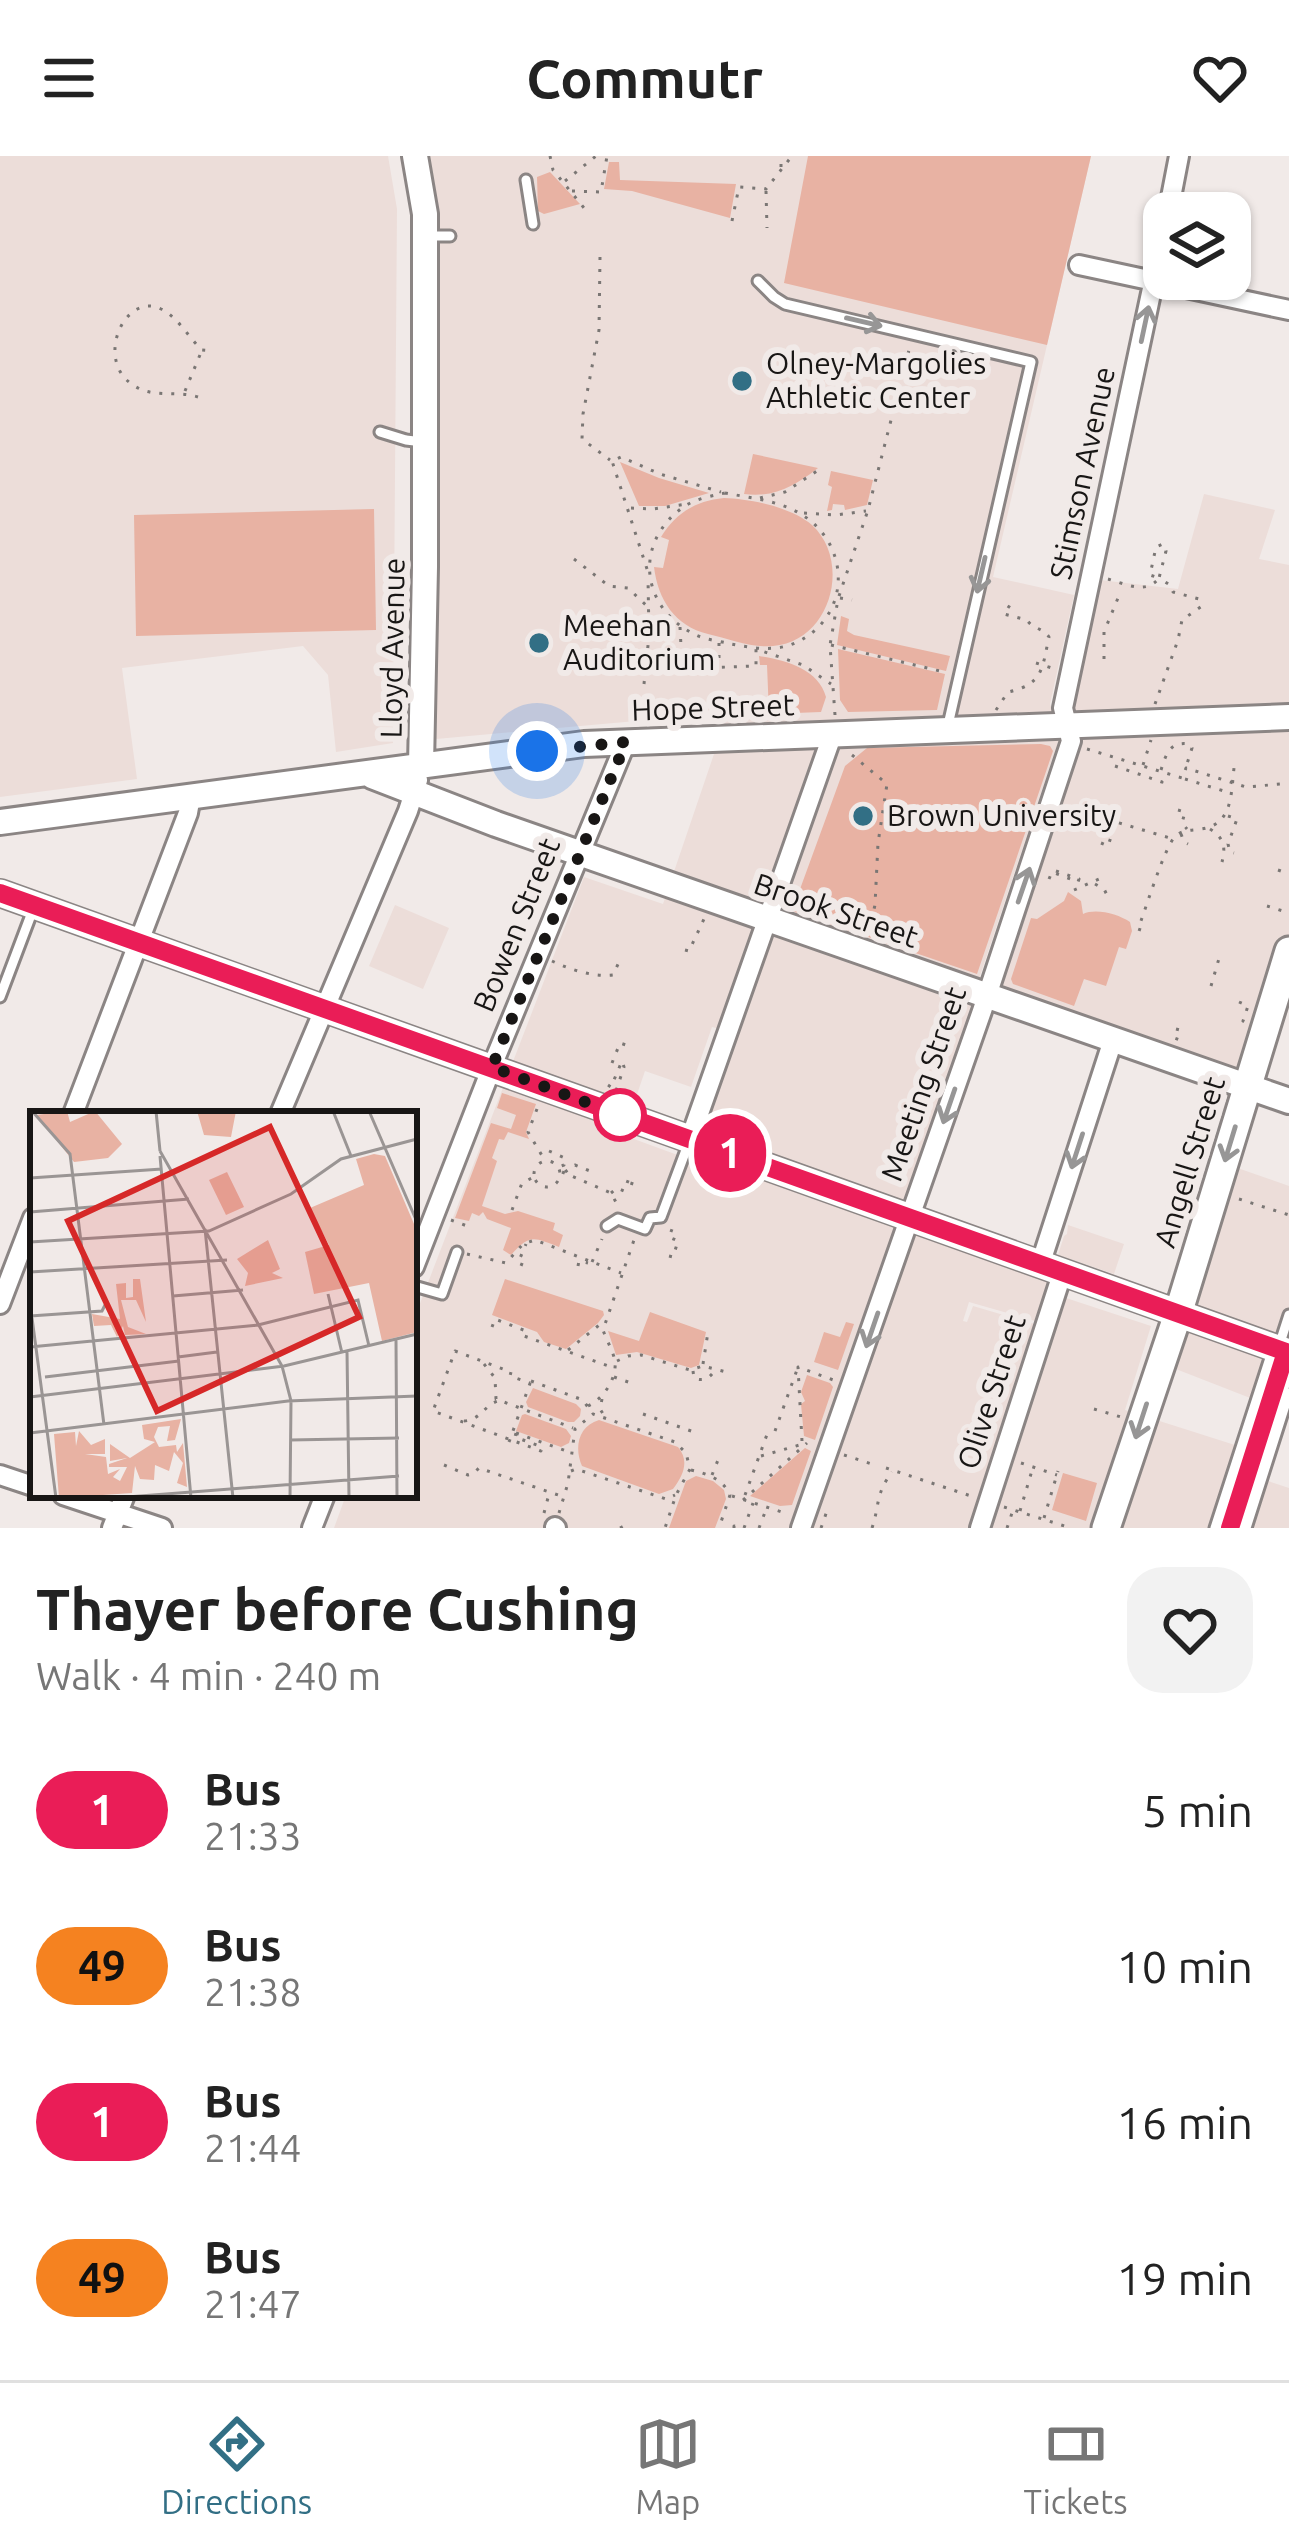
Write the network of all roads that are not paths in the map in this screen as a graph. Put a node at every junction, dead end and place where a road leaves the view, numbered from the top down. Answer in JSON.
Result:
{"nodes":[{"id":1,"x":415,"y":156,"type":"edge"},
{"id":2,"x":1179,"y":156,"type":"edge"},
{"id":3,"x":526,"y":180,"type":"dead end"},
{"id":4,"x":1172,"y":192,"type":"edge"},
{"id":5,"x":533,"y":224,"type":"dead end"},
{"id":6,"x":1079,"y":266,"type":"dead end"},
{"id":7,"x":1143,"y":278,"type":"edge"},
{"id":8,"x":758,"y":281,"type":"dead end"},
{"id":9,"x":1150,"y":300,"type":"edge"},
{"id":10,"x":1244,"y":300,"type":"edge"},
{"id":11,"x":1289,"y":310,"type":"edge"},
{"id":12,"x":380,"y":433,"type":"dead end"},
{"id":13,"x":423,"y":442,"type":"junction"},
{"id":14,"x":1289,"y":717,"type":"edge"},
{"id":15,"x":1066,"y":726,"type":"junction"},
{"id":16,"x":948,"y":730,"type":"junction"},
{"id":17,"x":838,"y":732,"type":"junction"},
{"id":18,"x":626,"y":742,"type":"junction"},
{"id":19,"x":421,"y":766,"type":"junction"},
{"id":20,"x":364,"y":773,"type":"junction"},
{"id":21,"x":415,"y":795,"type":"junction"},
{"id":22,"x":190,"y":796,"type":"junction"},
{"id":23,"x":0,"y":822,"type":"edge"},
{"id":24,"x":578,"y":853,"type":"junction"},
{"id":25,"x":0,"y":893,"type":"edge"},
{"id":26,"x":35,"y":905,"type":"junction"},
{"id":27,"x":768,"y":919,"type":"junction"},
{"id":28,"x":138,"y":943,"type":"junction"},
{"id":29,"x":1289,"y":951,"type":"edge"},
{"id":30,"x":987,"y":996,"type":"junction"},
{"id":31,"x":0,"y":998,"type":"edge"},
{"id":32,"x":324,"y":1007,"type":"junction"},
{"id":33,"x":1113,"y":1040,"type":"junction"},
{"id":34,"x":492,"y":1067,"type":"junction"},
{"id":35,"x":1247,"y":1088,"type":"junction"},
{"id":36,"x":1289,"y":1101,"type":"edge"},
{"id":37,"x":74,"y":1111,"type":"edge"},
{"id":38,"x":281,"y":1111,"type":"edge"},
{"id":39,"x":690,"y":1139,"type":"junction"},
{"id":40,"x":909,"y":1219,"type":"junction"},
{"id":41,"x":30,"y":1226,"type":"edge"},
{"id":42,"x":610,"y":1228,"type":"road end"},
{"id":43,"x":458,"y":1252,"type":"road end"},
{"id":44,"x":417,"y":1259,"type":"edge"},
{"id":45,"x":1051,"y":1270,"type":"junction"},
{"id":46,"x":417,"y":1287,"type":"edge"},
{"id":47,"x":0,"y":1304,"type":"edge"},
{"id":48,"x":1178,"y":1314,"type":"junction"},
{"id":49,"x":1289,"y":1315,"type":"edge"},
{"id":50,"x":1282,"y":1350,"type":"edge"},
{"id":51,"x":1289,"y":1393,"type":"edge"},
{"id":52,"x":0,"y":1475,"type":"edge"},
{"id":53,"x":30,"y":1485,"type":"edge"},
{"id":54,"x":73,"y":1498,"type":"edge"},
{"id":55,"x":324,"y":1498,"type":"edge"},
{"id":56,"x":118,"y":1512,"type":"edge"},
{"id":57,"x":796,"y":1522,"type":"edge"},
{"id":58,"x":162,"y":1528,"type":"edge"},
{"id":59,"x":312,"y":1528,"type":"edge"},
{"id":60,"x":980,"y":1528,"type":"edge"},
{"id":61,"x":1106,"y":1528,"type":"edge"},
{"id":62,"x":1216,"y":1528,"type":"edge"},
{"id":63,"x":1230,"y":1528,"type":"edge"},
{"id":64,"x":1246,"y":1528,"type":"edge"}],
"edges":[{"from":1,"to":13,"type":"street","name":"Lloyd Avenue"},
{"from":2,"to":4,"type":"street"},
{"from":3,"to":5,"type":"lane"},
{"from":6,"to":7,"type":"street"},
{"from":8,"to":16,"type":"lane","one_way":true},
{"from":15,"to":9,"type":"street","name":"Stimson Avenue","one_way":true},
{"from":10,"to":11,"type":"street"},
{"from":12,"to":13,"type":"lane"},
{"from":13,"to":19,"type":"street","name":"Lloyd Avenue"},
{"from":14,"to":15,"type":"street","name":"Hope Street"},
{"from":15,"to":16,"type":"street","name":"Hope Street"},
{"from":30,"to":15,"type":"street","name":"Meeting Street","one_way":true},
{"from":16,"to":17,"type":"street","name":"Hope Street"},
{"from":17,"to":18,"type":"street","name":"Hope Street"},
{"from":17,"to":27,"type":"street"},
{"from":18,"to":19,"type":"street","name":"Hope Street"},
{"from":18,"to":24,"type":"street","name":"Bowen Street"},
{"from":19,"to":20,"type":"street","name":"Hope Street"},
{"from":19,"to":21,"type":"street","name":"Lloyd Avenue"},
{"from":20,"to":21,"type":"street","name":"Brook Street"},
{"from":20,"to":22,"type":"street","name":"Hope Street"},
{"from":21,"to":24,"type":"street","name":"Brook Street"},
{"from":21,"to":32,"type":"street","name":"Lloyd Avenue"},
{"from":22,"to":23,"type":"street","name":"Hope Street"},
{"from":22,"to":28,"type":"street"},
{"from":24,"to":27,"type":"street","name":"Brook Street"},
{"from":24,"to":34,"type":"street","name":"Bowen Street"},
{"from":25,"to":26,"type":"street"},
{"from":26,"to":28,"type":"street"},
{"from":26,"to":31,"type":"lane"},
{"from":27,"to":30,"type":"street","name":"Brook Street"},
{"from":27,"to":39,"type":"street"},
{"from":28,"to":32,"type":"street"},
{"from":28,"to":37,"type":"street"},
{"from":29,"to":35,"type":"main road","name":"Angell Street"},
{"from":30,"to":33,"type":"street","name":"Brook Street"},
{"from":30,"to":40,"type":"street","name":"Meeting Street","one_way":true},
{"from":32,"to":34,"type":"street"},
{"from":32,"to":38,"type":"street","name":"Lloyd Avenue"},
{"from":33,"to":35,"type":"street","name":"Brook Street"},
{"from":33,"to":45,"type":"street","name":"Olive Street","one_way":true},
{"from":34,"to":39,"type":"street"},
{"from":34,"to":44,"type":"street","name":"Bowen Street"},
{"from":35,"to":36,"type":"street","name":"Brook Street"},
{"from":35,"to":48,"type":"main road","name":"Angell Street","one_way":true},
{"from":39,"to":40,"type":"street"},
{"from":39,"to":42,"type":"lane"},
{"from":40,"to":45,"type":"street"},
{"from":40,"to":57,"type":"street","name":"Meeting Street","one_way":true},
{"from":41,"to":47,"type":"street"},
{"from":43,"to":46,"type":"lane"},
{"from":45,"to":48,"type":"street"},
{"from":45,"to":60,"type":"street","name":"Olive Street"},
{"from":48,"to":50,"type":"street"},
{"from":48,"to":61,"type":"main road","name":"Angell Street","one_way":true},
{"from":49,"to":50,"type":"lane"},
{"from":50,"to":62,"type":"lane"},
{"from":50,"to":63,"type":"lane"},
{"from":51,"to":64,"type":"lane"},
{"from":52,"to":53,"type":"street"},
{"from":54,"to":56,"type":"street"},
{"from":55,"to":59,"type":"street"},
{"from":56,"to":58,"type":"street"}]}
